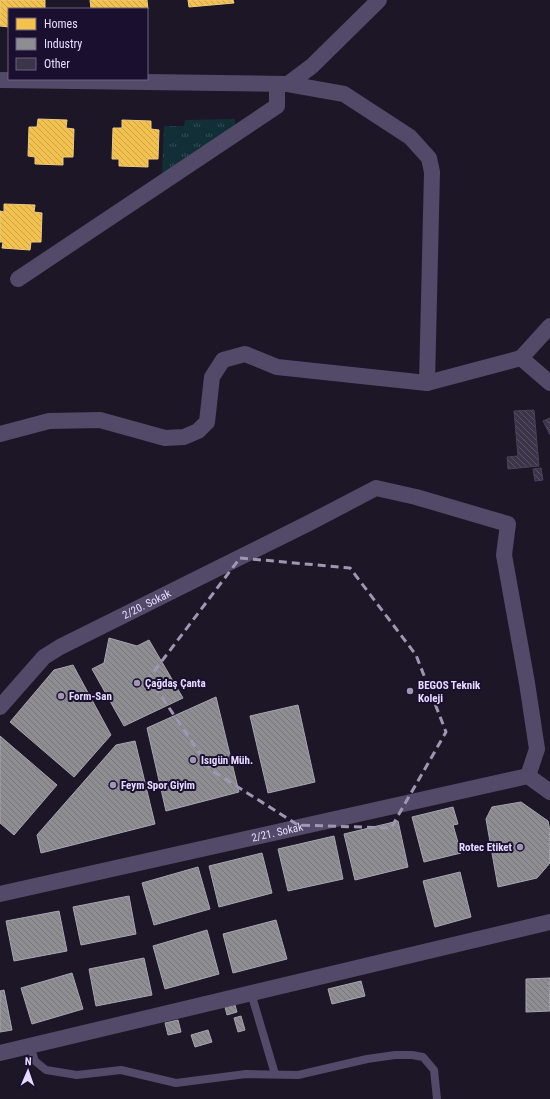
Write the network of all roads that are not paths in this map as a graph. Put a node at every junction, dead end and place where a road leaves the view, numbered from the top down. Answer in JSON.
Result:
{"nodes":[{"id":1,"x":379,"y":0,"type":"edge"},
{"id":2,"x":0,"y":80,"type":"edge"},
{"id":3,"x":283,"y":84,"type":"junction"},
{"id":4,"x":18,"y":279,"type":"dead end"},
{"id":5,"x":550,"y":326,"type":"edge"},
{"id":6,"x":521,"y":358,"type":"junction"},
{"id":7,"x":427,"y":383,"type":"junction"},
{"id":8,"x":550,"y":383,"type":"edge"},
{"id":9,"x":0,"y":434,"type":"edge"},
{"id":10,"x":0,"y":707,"type":"edge"},
{"id":11,"x":528,"y":776,"type":"junction"},
{"id":12,"x":550,"y":792,"type":"edge"},
{"id":13,"x":0,"y":894,"type":"edge"},
{"id":14,"x":550,"y":922,"type":"edge"},
{"id":15,"x":251,"y":993,"type":"junction"},
{"id":16,"x":30,"y":1046,"type":"junction"},
{"id":17,"x":0,"y":1053,"type":"edge"},
{"id":18,"x":275,"y":1074,"type":"junction"},
{"id":19,"x":437,"y":1099,"type":"edge"}],
"edges":[{"from":1,"to":3,"type":"street"},
{"from":2,"to":3,"type":"street"},
{"from":3,"to":4,"type":"street"},
{"from":3,"to":7,"type":"street"},
{"from":5,"to":6,"type":"street"},
{"from":6,"to":7,"type":"street"},
{"from":6,"to":8,"type":"street"},
{"from":7,"to":9,"type":"street"},
{"from":10,"to":11,"type":"street","name":"2/20. Sokak"},
{"from":11,"to":12,"type":"street"},
{"from":11,"to":13,"type":"street","name":"2/21. Sokak"},
{"from":14,"to":15,"type":"street"},
{"from":15,"to":16,"type":"street"},
{"from":15,"to":18,"type":"lane"},
{"from":16,"to":17,"type":"street"},
{"from":16,"to":18,"type":"lane"},
{"from":18,"to":19,"type":"lane"}]}
